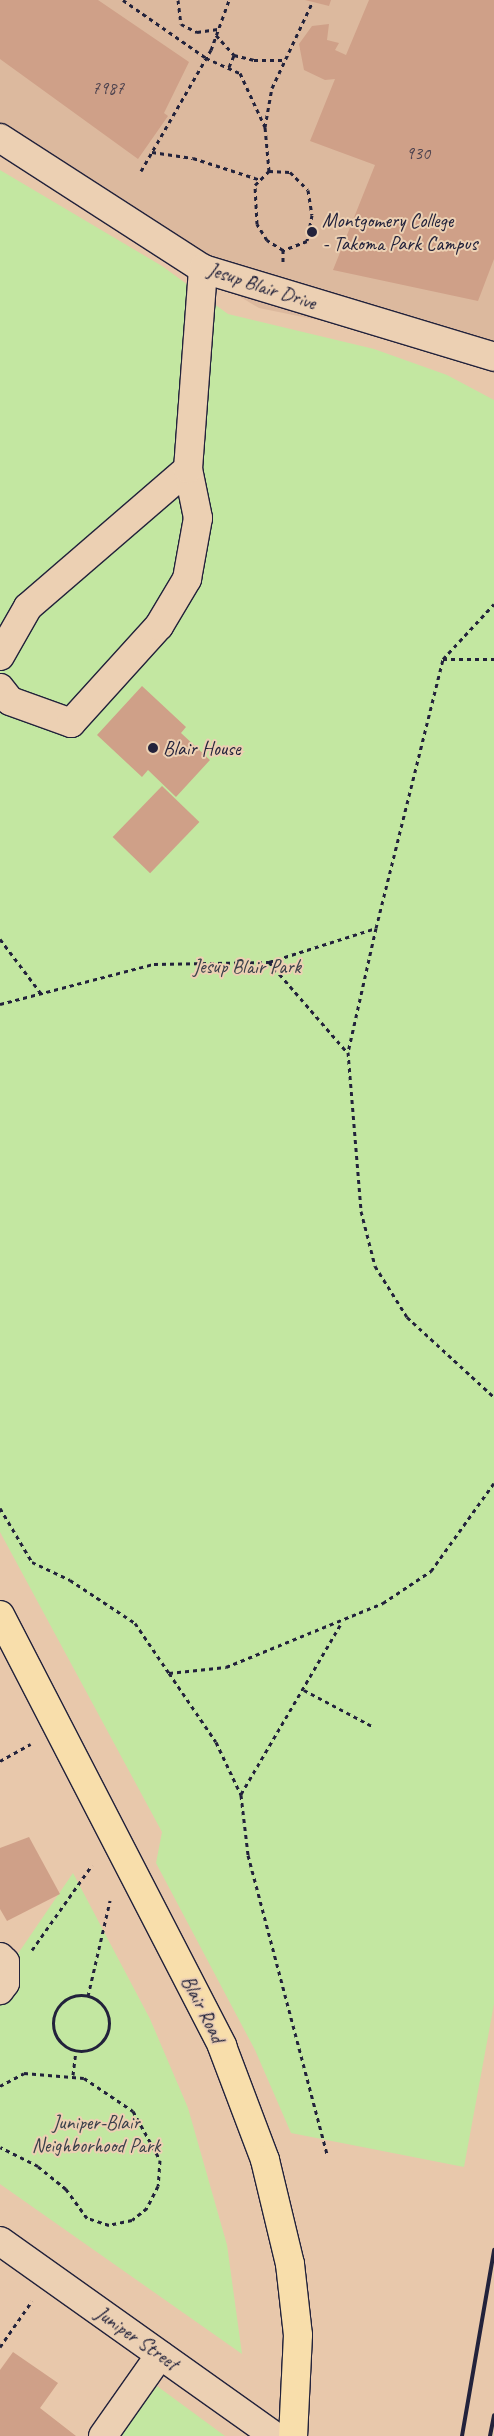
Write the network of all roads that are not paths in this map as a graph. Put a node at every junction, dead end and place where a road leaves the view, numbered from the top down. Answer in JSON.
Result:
{"nodes":[{"id":1,"x":0,"y":138,"type":"edge"},
{"id":2,"x":204,"y":268,"type":"junction"},
{"id":3,"x":494,"y":357,"type":"edge"},
{"id":4,"x":188,"y":469,"type":"junction"},
{"id":5,"x":0,"y":656,"type":"edge"},
{"id":6,"x":0,"y":688,"type":"edge"},
{"id":7,"x":0,"y":1615,"type":"edge"},
{"id":8,"x":0,"y":2241,"type":"edge"},
{"id":9,"x":160,"y":2355,"type":"junction"},
{"id":10,"x":103,"y":2436,"type":"edge"},
{"id":11,"x":274,"y":2436,"type":"edge"},
{"id":12,"x":293,"y":2436,"type":"edge"}],
"edges":[{"from":1,"to":2,"type":"street","name":"Jesup Blair Drive"},
{"from":2,"to":3,"type":"street","name":"Jesup Blair Drive"},
{"from":2,"to":4,"type":"street"},
{"from":4,"to":5,"type":"street"},
{"from":4,"to":6,"type":"street"},
{"from":7,"to":12,"type":"main road","name":"Blair Road"},
{"from":8,"to":9,"type":"street","name":"Juniper Street"},
{"from":9,"to":10,"type":"street"},
{"from":9,"to":11,"type":"street","name":"Juniper Street"}]}
